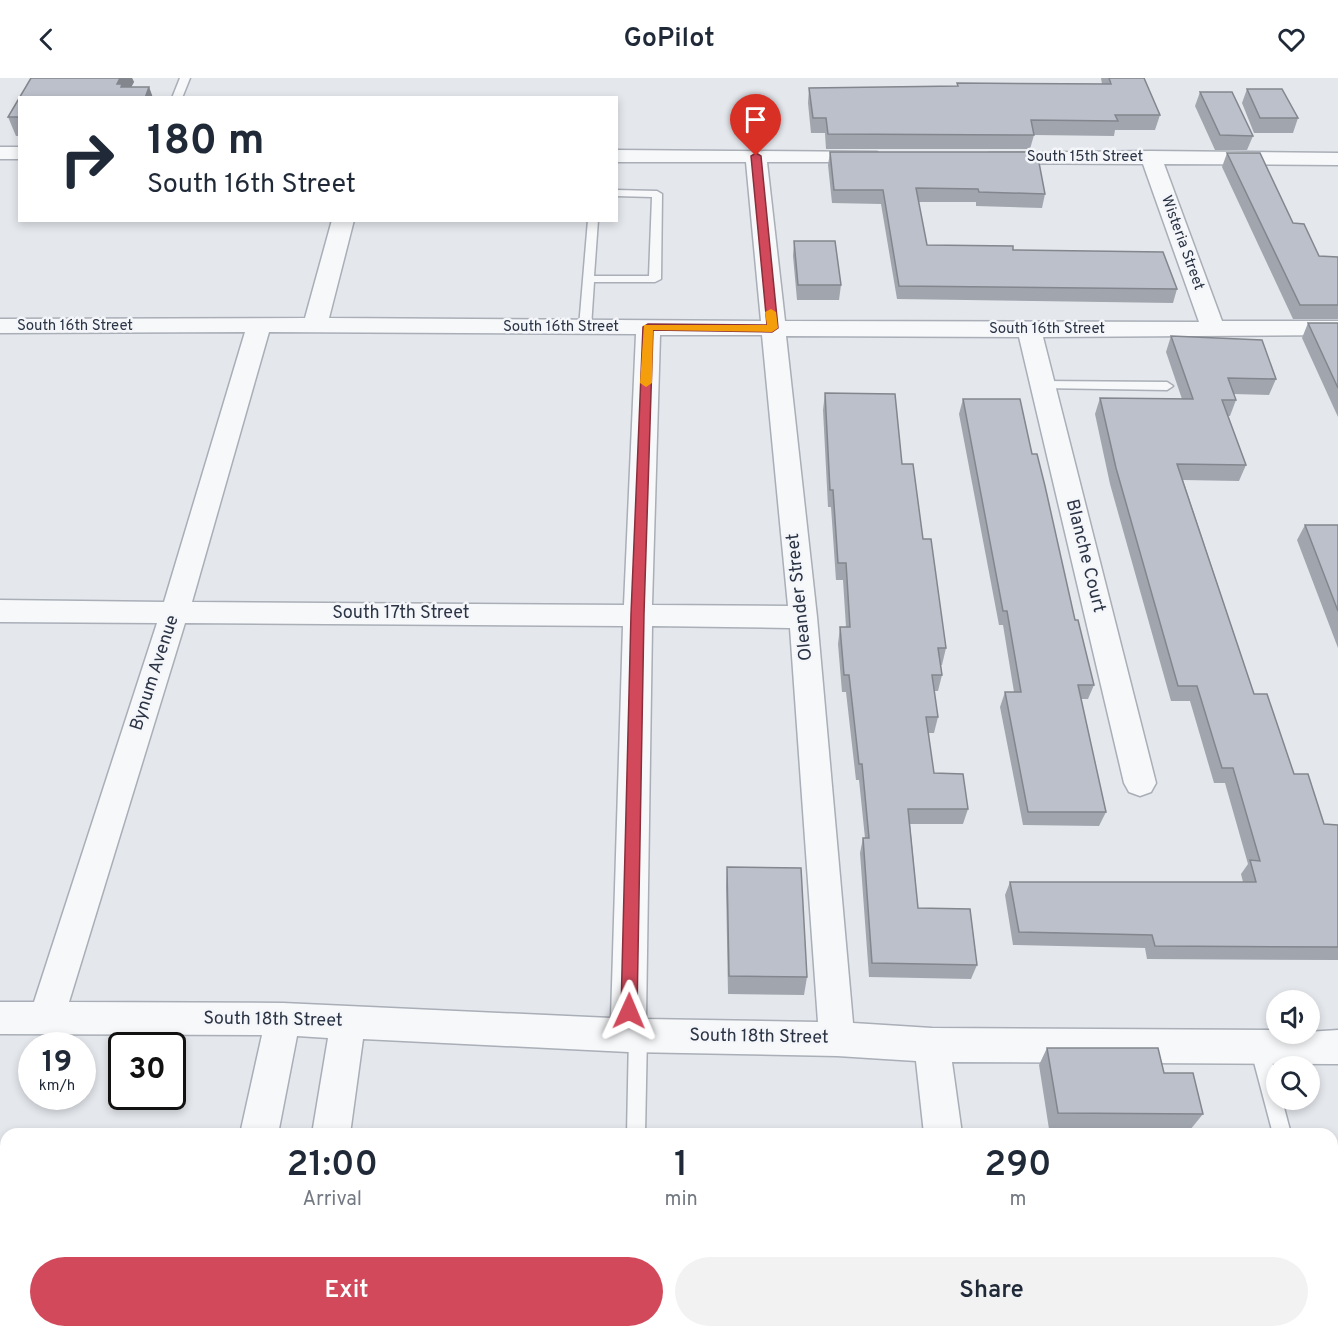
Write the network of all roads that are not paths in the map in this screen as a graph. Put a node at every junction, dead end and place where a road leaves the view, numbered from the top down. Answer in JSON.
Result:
{"nodes":[{"id":1,"x":185,"y":78,"type":"edge"},
{"id":2,"x":178,"y":96,"type":"edge"},
{"id":3,"x":0,"y":153,"type":"edge"},
{"id":4,"x":18,"y":153,"type":"edge"},
{"id":5,"x":618,"y":156,"type":"edge"},
{"id":6,"x":756,"y":156,"type":"junction"},
{"id":7,"x":888,"y":156,"type":"edge"},
{"id":8,"x":972,"y":157,"type":"edge"},
{"id":9,"x":1151,"y":157,"type":"junction"},
{"id":10,"x":1338,"y":159,"type":"edge"},
{"id":11,"x":618,"y":193,"type":"edge"},
{"id":12,"x":342,"y":222,"type":"edge"},
{"id":13,"x":592,"y":222,"type":"edge"},
{"id":14,"x":589,"y":279,"type":"junction"},
{"id":15,"x":315,"y":325,"type":"junction"},
{"id":16,"x":0,"y":326,"type":"edge"},
{"id":17,"x":259,"y":326,"type":"junction"},
{"id":18,"x":585,"y":327,"type":"junction"},
{"id":19,"x":648,"y":327,"type":"junction"},
{"id":20,"x":772,"y":328,"type":"junction"},
{"id":21,"x":1213,"y":328,"type":"junction"},
{"id":22,"x":1338,"y":328,"type":"edge"},
{"id":23,"x":1029,"y":330,"type":"junction"},
{"id":24,"x":1043,"y":385,"type":"junction"},
{"id":25,"x":1167,"y":386,"type":"dead end"},
{"id":26,"x":0,"y":611,"type":"edge"},
{"id":27,"x":175,"y":611,"type":"junction"},
{"id":28,"x":638,"y":614,"type":"junction"},
{"id":29,"x":803,"y":617,"type":"junction"},
{"id":30,"x":1140,"y":783,"type":"dead end"},
{"id":31,"x":0,"y":1018,"type":"edge"},
{"id":32,"x":46,"y":1018,"type":"junction"},
{"id":33,"x":283,"y":1019,"type":"junction"},
{"id":34,"x":348,"y":1022,"type":"junction"},
{"id":35,"x":633,"y":1035,"type":"junction"},
{"id":36,"x":837,"y":1039,"type":"junction"},
{"id":37,"x":932,"y":1045,"type":"junction"},
{"id":38,"x":1259,"y":1047,"type":"junction"},
{"id":39,"x":1338,"y":1047,"type":"edge"},
{"id":40,"x":260,"y":1128,"type":"edge"},
{"id":41,"x":332,"y":1128,"type":"edge"},
{"id":42,"x":636,"y":1128,"type":"edge"},
{"id":43,"x":942,"y":1128,"type":"edge"},
{"id":44,"x":1280,"y":1128,"type":"edge"}],
"edges":[{"from":1,"to":2,"type":"lane"},
{"from":3,"to":4,"type":"street"},
{"from":5,"to":6,"type":"street"},
{"from":6,"to":7,"type":"street"},
{"from":6,"to":20,"type":"street","name":"Oleander Street"},
{"from":8,"to":9,"type":"street","name":"South 15th Street"},
{"from":9,"to":10,"type":"street","name":"South 15th Street"},
{"from":9,"to":21,"type":"street","name":"Wisteria Street"},
{"from":11,"to":14,"type":"lane"},
{"from":12,"to":15,"type":"street"},
{"from":13,"to":14,"type":"lane"},
{"from":14,"to":18,"type":"lane"},
{"from":15,"to":17,"type":"street","name":"South 16th Street"},
{"from":15,"to":18,"type":"street","name":"South 16th Street"},
{"from":16,"to":17,"type":"street","name":"South 16th Street"},
{"from":17,"to":27,"type":"street","name":"Bynum Avenue"},
{"from":18,"to":19,"type":"street","name":"South 16th Street"},
{"from":19,"to":20,"type":"street","name":"South 16th Street"},
{"from":19,"to":28,"type":"street"},
{"from":20,"to":23,"type":"street","name":"South 16th Street"},
{"from":20,"to":29,"type":"street","name":"Oleander Street"},
{"from":21,"to":22,"type":"street","name":"South 16th Street"},
{"from":21,"to":23,"type":"street","name":"South 16th Street"},
{"from":23,"to":24,"type":"street","name":"Blanche Court"},
{"from":24,"to":25,"type":"lane"},
{"from":24,"to":30,"type":"street","name":"Blanche Court"},
{"from":26,"to":27,"type":"street","name":"South 17th Street"},
{"from":27,"to":28,"type":"street","name":"South 17th Street"},
{"from":27,"to":32,"type":"street","name":"Bynum Avenue"},
{"from":28,"to":29,"type":"street","name":"South 17th Street"},
{"from":28,"to":35,"type":"street"},
{"from":29,"to":36,"type":"street","name":"Oleander Street"},
{"from":31,"to":32,"type":"street","name":"South 18th Street"},
{"from":32,"to":33,"type":"street","name":"South 18th Street"},
{"from":33,"to":34,"type":"street","name":"South 18th Street"},
{"from":33,"to":40,"type":"street"},
{"from":34,"to":35,"type":"street","name":"South 18th Street"},
{"from":34,"to":41,"type":"street"},
{"from":35,"to":36,"type":"street","name":"South 18th Street"},
{"from":35,"to":42,"type":"lane"},
{"from":36,"to":37,"type":"street","name":"South 18th Street"},
{"from":37,"to":38,"type":"street","name":"South 18th Street"},
{"from":37,"to":43,"type":"street"},
{"from":38,"to":39,"type":"street","name":"South 18th Street"},
{"from":38,"to":44,"type":"lane"}]}
